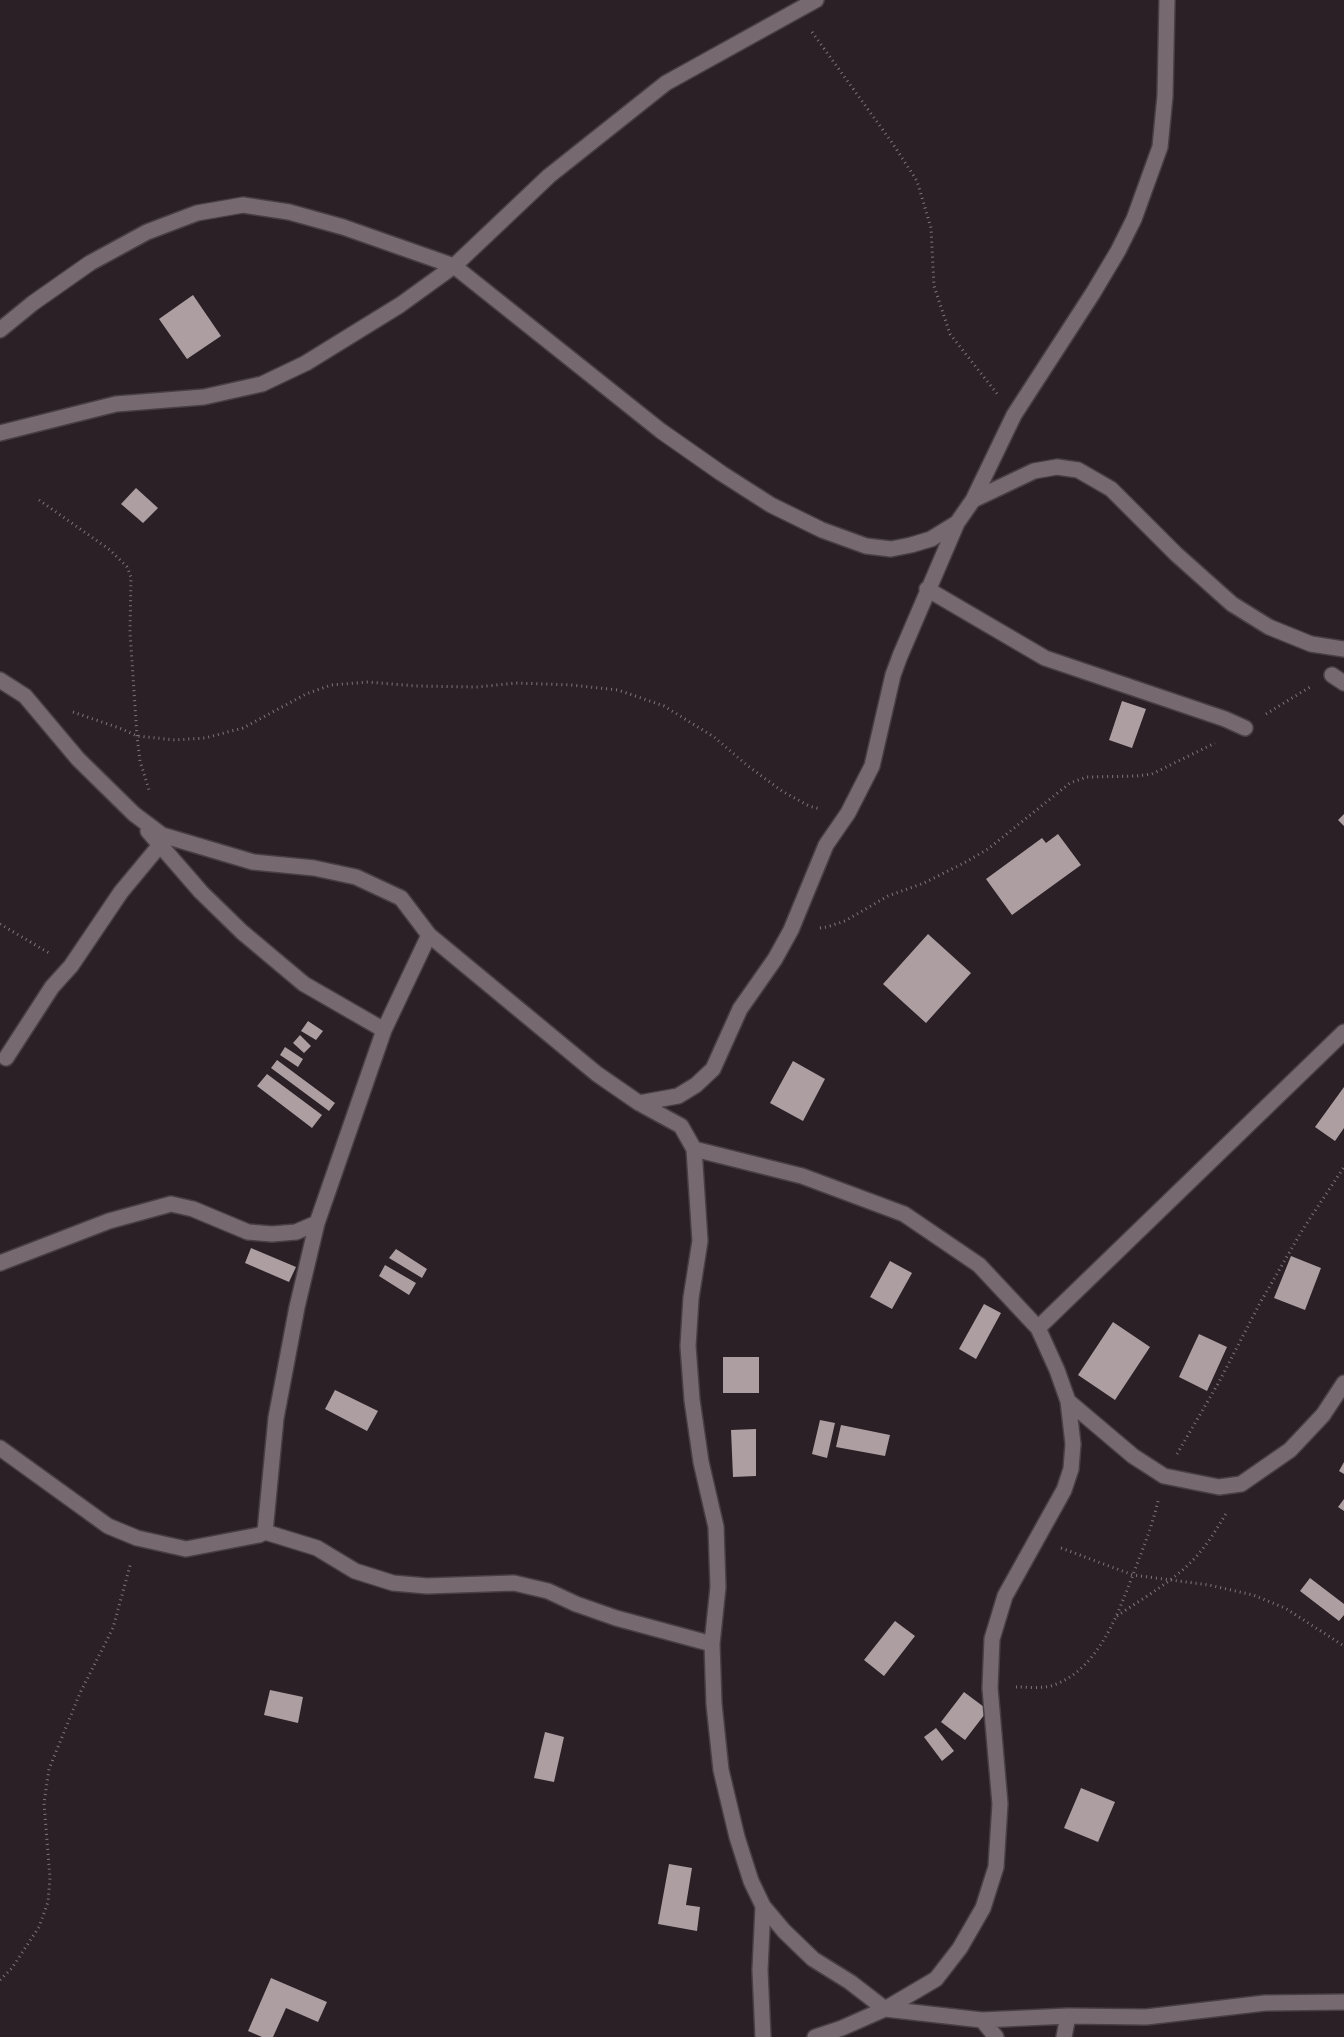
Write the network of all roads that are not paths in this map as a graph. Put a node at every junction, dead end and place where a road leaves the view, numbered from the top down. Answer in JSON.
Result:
{"nodes":[{"id":1,"x":816,"y":0,"type":"edge"},
{"id":2,"x":1167,"y":0,"type":"edge"},
{"id":3,"x":454,"y":266,"type":"junction"},
{"id":4,"x":0,"y":330,"type":"edge"},
{"id":5,"x":0,"y":433,"type":"edge"},
{"id":6,"x":973,"y":500,"type":"junction"},
{"id":7,"x":956,"y":523,"type":"junction"},
{"id":8,"x":927,"y":590,"type":"junction"},
{"id":9,"x":1344,"y":649,"type":"edge"},
{"id":10,"x":0,"y":680,"type":"edge"},
{"id":11,"x":1245,"y":728,"type":"road end"},
{"id":12,"x":161,"y":840,"type":"junction"},
{"id":13,"x":429,"y":935,"type":"junction"},
{"id":14,"x":384,"y":1030,"type":"junction"},
{"id":15,"x":1344,"y":1032,"type":"edge"},
{"id":16,"x":6,"y":1058,"type":"dead end"},
{"id":17,"x":639,"y":1103,"type":"junction"},
{"id":18,"x":694,"y":1149,"type":"junction"},
{"id":19,"x":317,"y":1223,"type":"junction"},
{"id":20,"x":0,"y":1263,"type":"edge"},
{"id":21,"x":1038,"y":1328,"type":"junction"},
{"id":22,"x":1344,"y":1382,"type":"edge"},
{"id":23,"x":1068,"y":1402,"type":"junction"},
{"id":24,"x":0,"y":1448,"type":"edge"},
{"id":25,"x":265,"y":1532,"type":"junction"},
{"id":26,"x":712,"y":1644,"type":"junction"},
{"id":27,"x":763,"y":1906,"type":"junction"},
{"id":28,"x":1344,"y":2002,"type":"edge"},
{"id":29,"x":885,"y":2009,"type":"junction"},
{"id":30,"x":1068,"y":2016,"type":"junction"},
{"id":31,"x":982,"y":2020,"type":"junction"},
{"id":32,"x":763,"y":2037,"type":"edge"},
{"id":33,"x":816,"y":2037,"type":"edge"},
{"id":34,"x":996,"y":2037,"type":"edge"},
{"id":35,"x":1064,"y":2037,"type":"edge"}],
"edges":[{"from":1,"to":3,"type":"street"},
{"from":2,"to":6,"type":"street"},
{"from":3,"to":4,"type":"street"},
{"from":3,"to":5,"type":"street"},
{"from":3,"to":7,"type":"street"},
{"from":6,"to":7,"type":"street"},
{"from":6,"to":9,"type":"street"},
{"from":7,"to":8,"type":"street"},
{"from":8,"to":11,"type":"street"},
{"from":8,"to":17,"type":"street"},
{"from":10,"to":12,"type":"street"},
{"from":12,"to":13,"type":"street"},
{"from":12,"to":14,"type":"street"},
{"from":12,"to":16,"type":"street"},
{"from":13,"to":14,"type":"street"},
{"from":13,"to":17,"type":"street"},
{"from":14,"to":19,"type":"street"},
{"from":15,"to":21,"type":"street"},
{"from":17,"to":18,"type":"street"},
{"from":18,"to":21,"type":"street"},
{"from":18,"to":26,"type":"street"},
{"from":19,"to":20,"type":"street"},
{"from":19,"to":25,"type":"street"},
{"from":21,"to":23,"type":"street"},
{"from":22,"to":23,"type":"street"},
{"from":23,"to":29,"type":"street"},
{"from":24,"to":25,"type":"street"},
{"from":25,"to":26,"type":"street"},
{"from":26,"to":27,"type":"street"},
{"from":27,"to":29,"type":"street"},
{"from":27,"to":32,"type":"street"},
{"from":28,"to":30,"type":"street"},
{"from":29,"to":31,"type":"street"},
{"from":29,"to":33,"type":"street"},
{"from":30,"to":31,"type":"street"},
{"from":30,"to":35,"type":"street"},
{"from":31,"to":34,"type":"street"}]}
